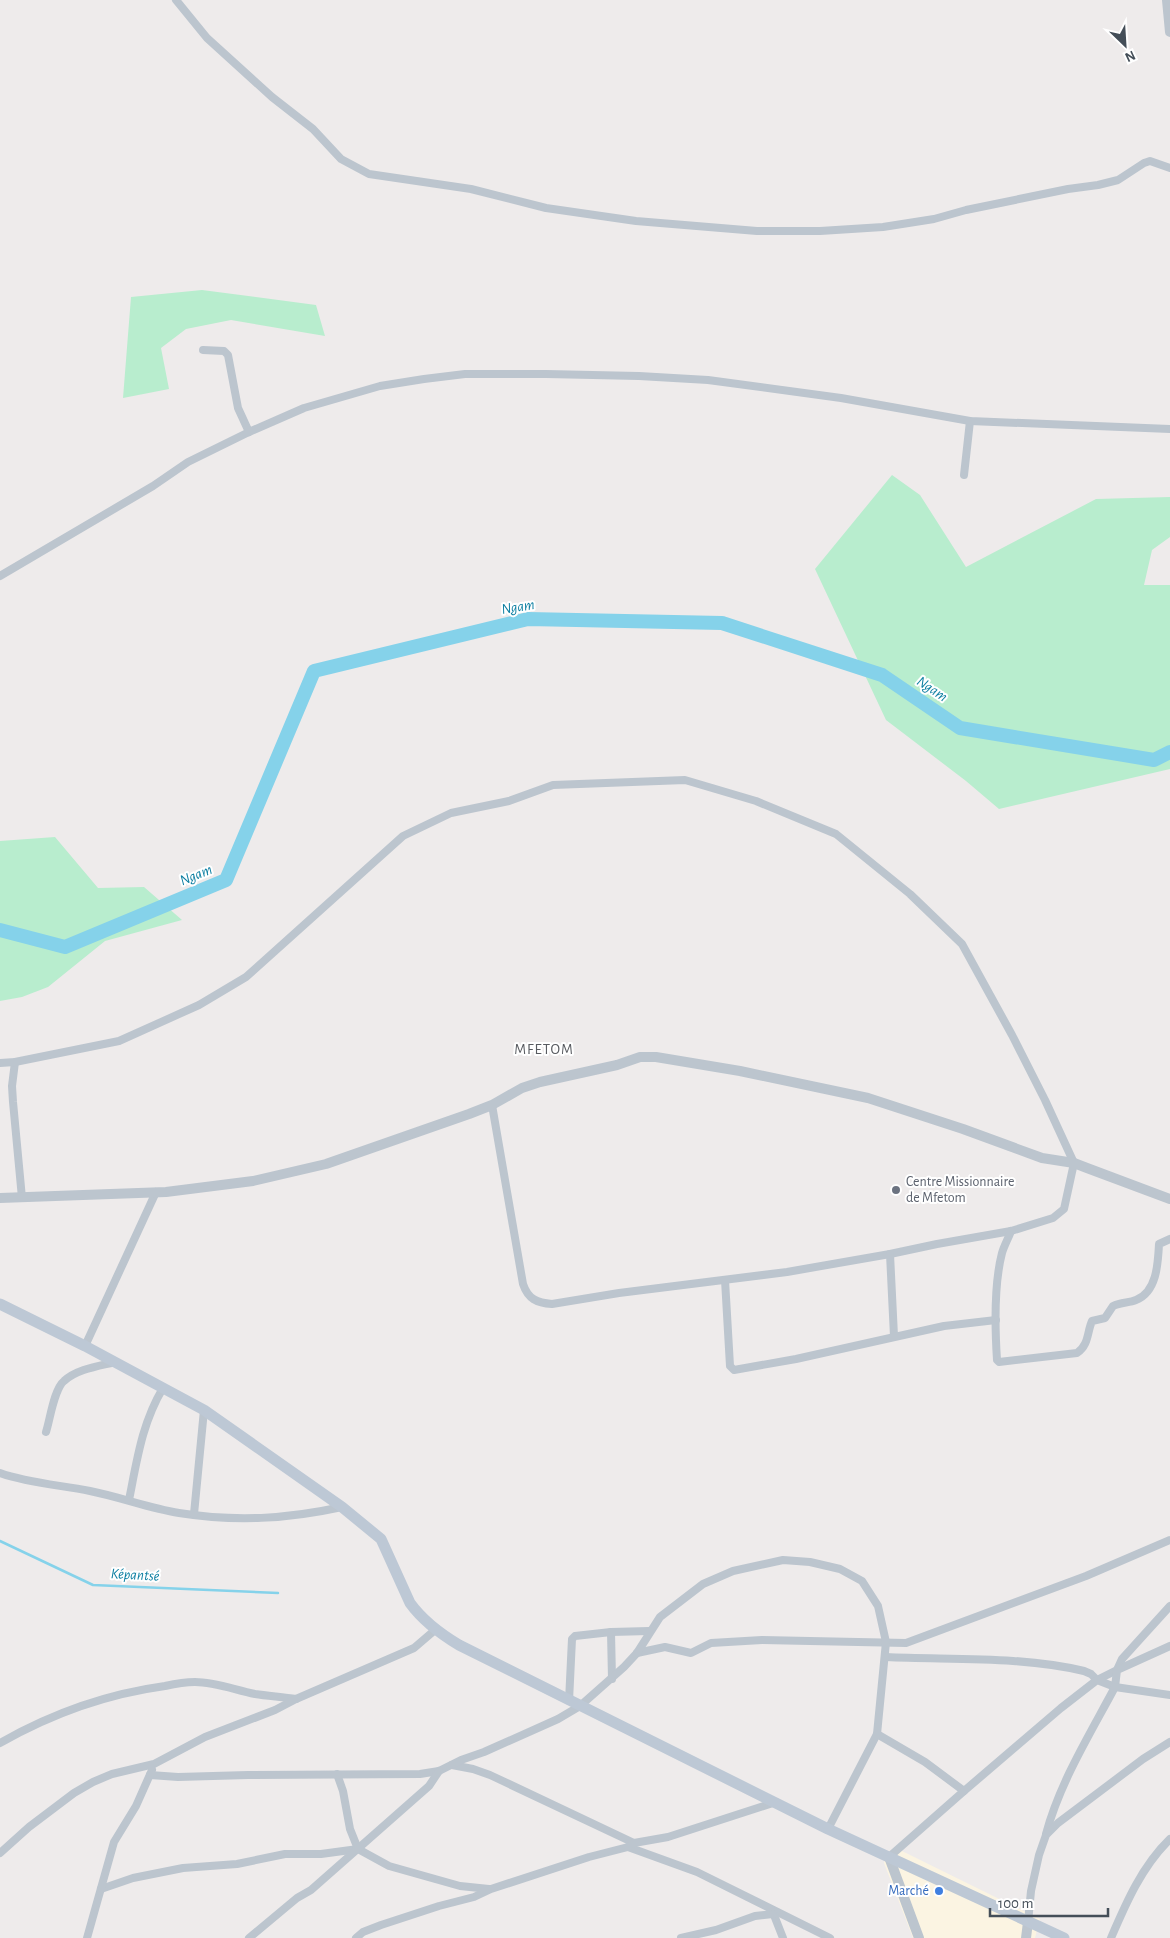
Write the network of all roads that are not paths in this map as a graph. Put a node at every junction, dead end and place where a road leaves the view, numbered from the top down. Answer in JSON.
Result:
{"nodes":[{"id":1,"x":176,"y":0,"type":"edge"},
{"id":2,"x":1167,"y":0,"type":"edge"},
{"id":3,"x":1170,"y":32,"type":"edge"},
{"id":4,"x":1170,"y":168,"type":"edge"},
{"id":5,"x":203,"y":350,"type":"dead end"},
{"id":6,"x":970,"y":422,"type":"junction"},
{"id":7,"x":1170,"y":429,"type":"edge"},
{"id":8,"x":249,"y":432,"type":"junction"},
{"id":9,"x":964,"y":475,"type":"dead end"},
{"id":10,"x":0,"y":576,"type":"edge"},
{"id":11,"x":15,"y":1062,"type":"junction"},
{"id":12,"x":0,"y":1063,"type":"edge"},
{"id":13,"x":492,"y":1105,"type":"junction"},
{"id":14,"x":1074,"y":1163,"type":"junction"},
{"id":15,"x":156,"y":1192,"type":"junction"},
{"id":16,"x":0,"y":1198,"type":"edge"},
{"id":17,"x":22,"y":1198,"type":"junction"},
{"id":18,"x":1170,"y":1199,"type":"edge"},
{"id":19,"x":1011,"y":1231,"type":"junction"},
{"id":20,"x":1170,"y":1239,"type":"edge"},
{"id":21,"x":890,"y":1254,"type":"junction"},
{"id":22,"x":725,"y":1280,"type":"junction"},
{"id":23,"x":0,"y":1304,"type":"edge"},
{"id":24,"x":996,"y":1320,"type":"junction"},
{"id":25,"x":894,"y":1336,"type":"junction"},
{"id":26,"x":85,"y":1346,"type":"junction"},
{"id":27,"x":115,"y":1362,"type":"junction"},
{"id":28,"x":163,"y":1388,"type":"junction"},
{"id":29,"x":204,"y":1410,"type":"junction"},
{"id":30,"x":46,"y":1432,"type":"dead end"},
{"id":31,"x":0,"y":1473,"type":"edge"},
{"id":32,"x":130,"y":1500,"type":"junction"},
{"id":33,"x":342,"y":1507,"type":"junction"},
{"id":34,"x":194,"y":1514,"type":"junction"},
{"id":35,"x":1170,"y":1540,"type":"edge"},
{"id":36,"x":1170,"y":1606,"type":"edge"},
{"id":37,"x":435,"y":1630,"type":"junction"},
{"id":38,"x":649,"y":1631,"type":"junction"},
{"id":39,"x":611,"y":1632,"type":"junction"},
{"id":40,"x":644,"y":1639,"type":"junction"},
{"id":41,"x":886,"y":1642,"type":"junction"},
{"id":42,"x":1170,"y":1646,"type":"edge"},
{"id":43,"x":653,"y":1650,"type":"junction"},
{"id":44,"x":637,"y":1652,"type":"junction"},
{"id":45,"x":886,"y":1657,"type":"junction"},
{"id":46,"x":1117,"y":1670,"type":"junction"},
{"id":47,"x":612,"y":1679,"type":"junction"},
{"id":48,"x":1097,"y":1680,"type":"junction"},
{"id":49,"x":1115,"y":1687,"type":"junction"},
{"id":50,"x":1170,"y":1695,"type":"edge"},
{"id":51,"x":296,"y":1699,"type":"junction"},
{"id":52,"x":574,"y":1704,"type":"junction"},
{"id":53,"x":877,"y":1734,"type":"junction"},
{"id":54,"x":1170,"y":1742,"type":"edge"},
{"id":55,"x":0,"y":1743,"type":"edge"},
{"id":56,"x":154,"y":1764,"type":"junction"},
{"id":57,"x":452,"y":1765,"type":"junction"},
{"id":58,"x":439,"y":1771,"type":"junction"},
{"id":59,"x":337,"y":1774,"type":"junction"},
{"id":60,"x":150,"y":1775,"type":"junction"},
{"id":61,"x":964,"y":1791,"type":"junction"},
{"id":62,"x":776,"y":1802,"type":"junction"},
{"id":63,"x":828,"y":1829,"type":"junction"},
{"id":64,"x":1046,"y":1835,"type":"junction"},
{"id":65,"x":1170,"y":1839,"type":"edge"},
{"id":66,"x":631,"y":1845,"type":"junction"},
{"id":67,"x":358,"y":1849,"type":"junction"},
{"id":68,"x":0,"y":1853,"type":"edge"},
{"id":69,"x":889,"y":1857,"type":"junction"},
{"id":70,"x":101,"y":1889,"type":"junction"},
{"id":71,"x":490,"y":1889,"type":"junction"},
{"id":72,"x":772,"y":1911,"type":"junction"},
{"id":73,"x":793,"y":1919,"type":"junction"},
{"id":74,"x":1028,"y":1922,"type":"junction"},
{"id":75,"x":779,"y":1929,"type":"junction"},
{"id":76,"x":87,"y":1938,"type":"edge"},
{"id":77,"x":249,"y":1938,"type":"edge"},
{"id":78,"x":356,"y":1938,"type":"edge"},
{"id":79,"x":681,"y":1938,"type":"edge"},
{"id":80,"x":782,"y":1938,"type":"edge"},
{"id":81,"x":830,"y":1938,"type":"edge"},
{"id":82,"x":919,"y":1938,"type":"edge"},
{"id":83,"x":1026,"y":1938,"type":"edge"},
{"id":84,"x":1064,"y":1938,"type":"edge"},
{"id":85,"x":1111,"y":1938,"type":"edge"}],
"edges":[{"from":1,"to":4,"type":"street"},
{"from":2,"to":3,"type":"street"},
{"from":5,"to":8,"type":"street"},
{"from":6,"to":7,"type":"street"},
{"from":6,"to":8,"type":"street"},
{"from":6,"to":9,"type":"street"},
{"from":8,"to":10,"type":"street"},
{"from":11,"to":12,"type":"street"},
{"from":11,"to":14,"type":"street"},
{"from":11,"to":17,"type":"street"},
{"from":13,"to":14,"type":"street"},
{"from":13,"to":15,"type":"street"},
{"from":13,"to":22,"type":"street"},
{"from":14,"to":18,"type":"street"},
{"from":14,"to":19,"type":"street"},
{"from":15,"to":17,"type":"street"},
{"from":15,"to":26,"type":"street"},
{"from":16,"to":17,"type":"street"},
{"from":19,"to":21,"type":"street"},
{"from":19,"to":24,"type":"street"},
{"from":20,"to":24,"type":"street"},
{"from":21,"to":22,"type":"street"},
{"from":21,"to":25,"type":"street"},
{"from":22,"to":25,"type":"street"},
{"from":23,"to":26,"type":"main road"},
{"from":24,"to":25,"type":"street"},
{"from":26,"to":27,"type":"main road"},
{"from":27,"to":28,"type":"main road"},
{"from":27,"to":30,"type":"street"},
{"from":28,"to":29,"type":"main road"},
{"from":28,"to":32,"type":"street"},
{"from":29,"to":33,"type":"main road"},
{"from":29,"to":34,"type":"street"},
{"from":31,"to":32,"type":"street"},
{"from":32,"to":34,"type":"street"},
{"from":33,"to":34,"type":"street"},
{"from":33,"to":37,"type":"main road"},
{"from":35,"to":41,"type":"street"},
{"from":36,"to":46,"type":"street"},
{"from":37,"to":51,"type":"street"},
{"from":37,"to":52,"type":"main road"},
{"from":38,"to":39,"type":"street"},
{"from":38,"to":40,"type":"street"},
{"from":38,"to":41,"type":"street"},
{"from":39,"to":47,"type":"street"},
{"from":39,"to":52,"type":"street"},
{"from":40,"to":43,"type":"street"},
{"from":40,"to":44,"type":"street"},
{"from":41,"to":43,"type":"street"},
{"from":41,"to":45,"type":"street"},
{"from":42,"to":46,"type":"street"},
{"from":43,"to":44,"type":"street"},
{"from":44,"to":47,"type":"street"},
{"from":45,"to":48,"type":"street"},
{"from":45,"to":53,"type":"street"},
{"from":46,"to":48,"type":"street"},
{"from":46,"to":49,"type":"street"},
{"from":47,"to":52,"type":"street"},
{"from":48,"to":49,"type":"street"},
{"from":48,"to":61,"type":"street"},
{"from":49,"to":50,"type":"street"},
{"from":49,"to":64,"type":"street"},
{"from":51,"to":55,"type":"street"},
{"from":51,"to":56,"type":"street"},
{"from":52,"to":57,"type":"street"},
{"from":52,"to":62,"type":"main road"},
{"from":53,"to":61,"type":"street"},
{"from":53,"to":63,"type":"street"},
{"from":54,"to":64,"type":"street"},
{"from":56,"to":60,"type":"street"},
{"from":56,"to":68,"type":"street"},
{"from":57,"to":58,"type":"street"},
{"from":57,"to":66,"type":"street"},
{"from":58,"to":59,"type":"street"},
{"from":58,"to":67,"type":"street"},
{"from":59,"to":60,"type":"street"},
{"from":59,"to":67,"type":"street"},
{"from":60,"to":70,"type":"street"},
{"from":61,"to":69,"type":"street"},
{"from":62,"to":63,"type":"main road"},
{"from":62,"to":66,"type":"street"},
{"from":63,"to":69,"type":"main road"},
{"from":64,"to":74,"type":"street"},
{"from":65,"to":85,"type":"street"},
{"from":66,"to":71,"type":"street"},
{"from":66,"to":72,"type":"street"},
{"from":67,"to":70,"type":"street"},
{"from":67,"to":71,"type":"street"},
{"from":67,"to":77,"type":"street"},
{"from":69,"to":74,"type":"main road"},
{"from":69,"to":82,"type":"street"},
{"from":70,"to":76,"type":"street"},
{"from":71,"to":78,"type":"street"},
{"from":72,"to":73,"type":"street"},
{"from":72,"to":75,"type":"street"},
{"from":72,"to":79,"type":"street"},
{"from":73,"to":75,"type":"street"},
{"from":73,"to":81,"type":"street"},
{"from":74,"to":83,"type":"street"},
{"from":74,"to":84,"type":"main road"},
{"from":75,"to":80,"type":"street"}]}
